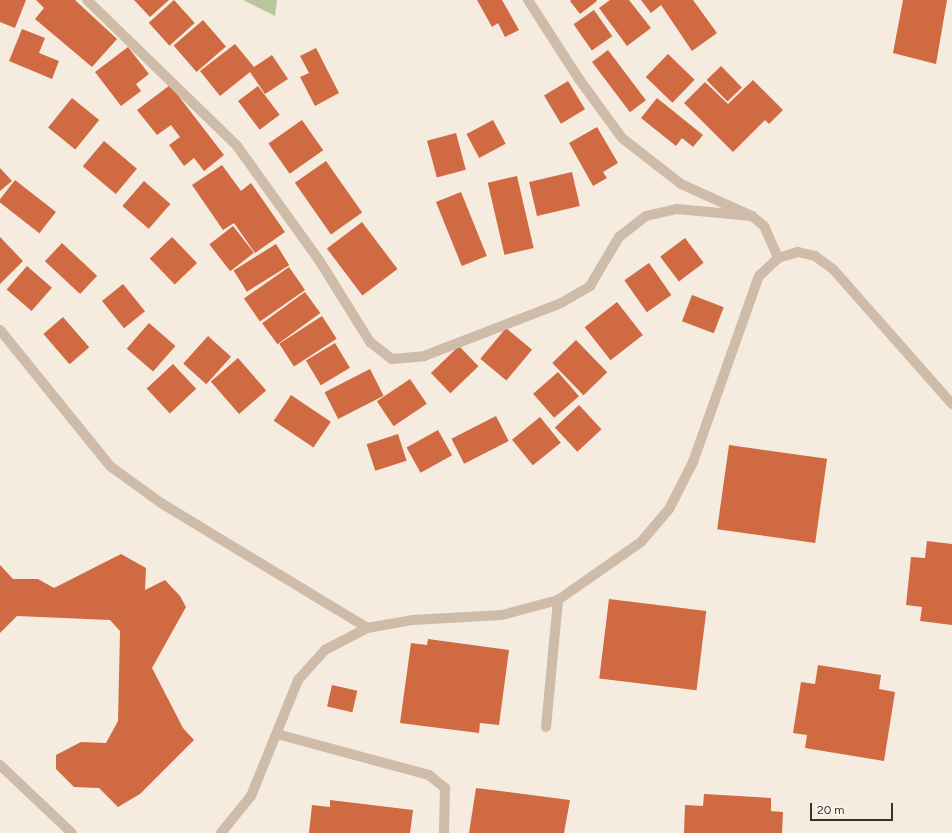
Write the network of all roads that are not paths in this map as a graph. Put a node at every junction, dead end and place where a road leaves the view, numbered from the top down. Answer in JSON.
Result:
{"nodes":[{"id":1,"x":87,"y":0,"type":"edge"},
{"id":2,"x":528,"y":0,"type":"edge"},
{"id":3,"x":752,"y":216,"type":"junction"},
{"id":4,"x":778,"y":258,"type":"junction"},
{"id":5,"x":0,"y":330,"type":"edge"},
{"id":6,"x":952,"y":404,"type":"edge"},
{"id":7,"x":558,"y":600,"type":"junction"},
{"id":8,"x":367,"y":628,"type":"junction"},
{"id":9,"x":546,"y":727,"type":"dead end"},
{"id":10,"x":277,"y":734,"type":"junction"},
{"id":11,"x":0,"y":765,"type":"edge"},
{"id":12,"x":72,"y":833,"type":"edge"},
{"id":13,"x":221,"y":833,"type":"edge"},
{"id":14,"x":444,"y":833,"type":"edge"}],
"edges":[{"from":1,"to":3,"type":"street"},
{"from":2,"to":3,"type":"street"},
{"from":3,"to":4,"type":"street"},
{"from":4,"to":6,"type":"street"},
{"from":4,"to":7,"type":"street"},
{"from":5,"to":8,"type":"street"},
{"from":7,"to":8,"type":"street"},
{"from":7,"to":9,"type":"street"},
{"from":8,"to":10,"type":"street"},
{"from":10,"to":13,"type":"street"},
{"from":10,"to":14,"type":"street"},
{"from":11,"to":12,"type":"street"}]}
